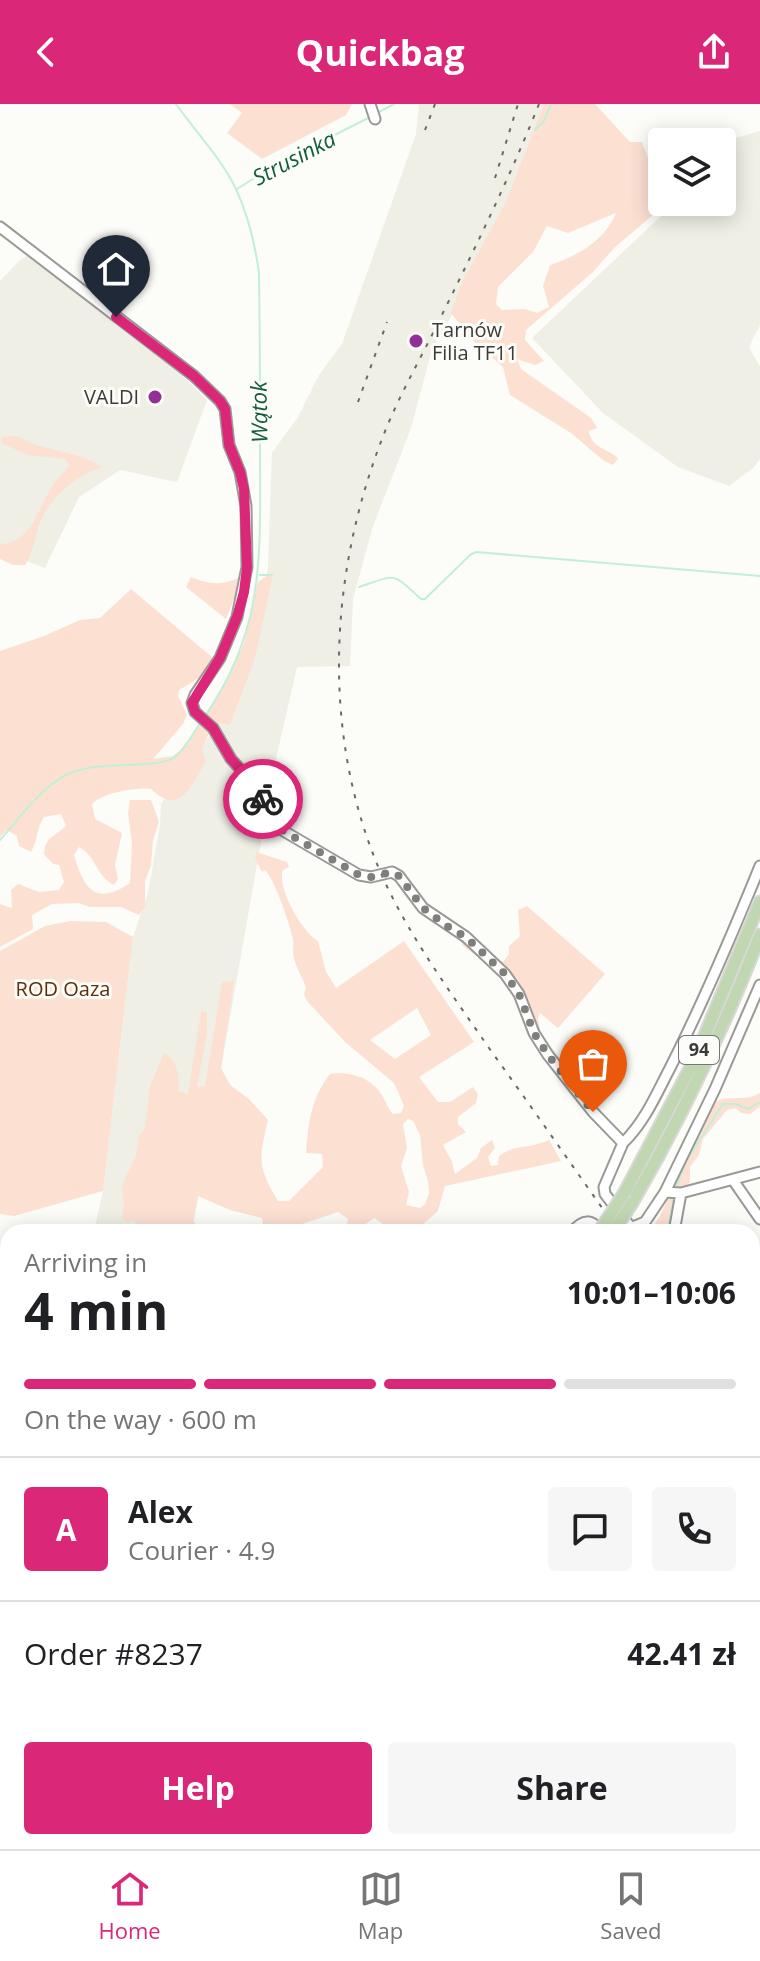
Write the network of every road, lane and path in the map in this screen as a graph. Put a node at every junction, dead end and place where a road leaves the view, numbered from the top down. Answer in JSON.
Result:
{"nodes":[{"id":1,"x":0,"y":227,"type":"edge"},
{"id":2,"x":760,"y":866,"type":"edge"},
{"id":3,"x":760,"y":902,"type":"edge"},
{"id":4,"x":760,"y":935,"type":"edge"},
{"id":5,"x":760,"y":985,"type":"edge"},
{"id":6,"x":623,"y":1143,"type":"junction"},
{"id":7,"x":760,"y":1172,"type":"edge"},
{"id":8,"x":733,"y":1180,"type":"junction"},
{"id":9,"x":665,"y":1192,"type":"junction"},
{"id":10,"x":681,"y":1193,"type":"junction"},
{"id":11,"x":760,"y":1219,"type":"edge"},
{"id":12,"x":605,"y":1224,"type":"edge"},
{"id":13,"x":618,"y":1224,"type":"edge"},
{"id":14,"x":628,"y":1224,"type":"edge"},
{"id":15,"x":640,"y":1224,"type":"edge"},
{"id":16,"x":675,"y":1224,"type":"edge"}],
"edges":[{"from":1,"to":6,"type":"street"},
{"from":2,"to":6,"type":"street"},
{"from":3,"to":12,"type":"main road","number":"94","bridge":true},
{"from":4,"to":13,"type":"main road","number":"94","bridge":true},
{"from":5,"to":9,"type":"street"},
{"from":6,"to":14,"type":"street"},
{"from":7,"to":8,"type":"street"},
{"from":8,"to":10,"type":"street"},
{"from":8,"to":11,"type":"street"},
{"from":9,"to":10,"type":"street"},
{"from":9,"to":15,"type":"street"},
{"from":10,"to":16,"type":"street"}]}
